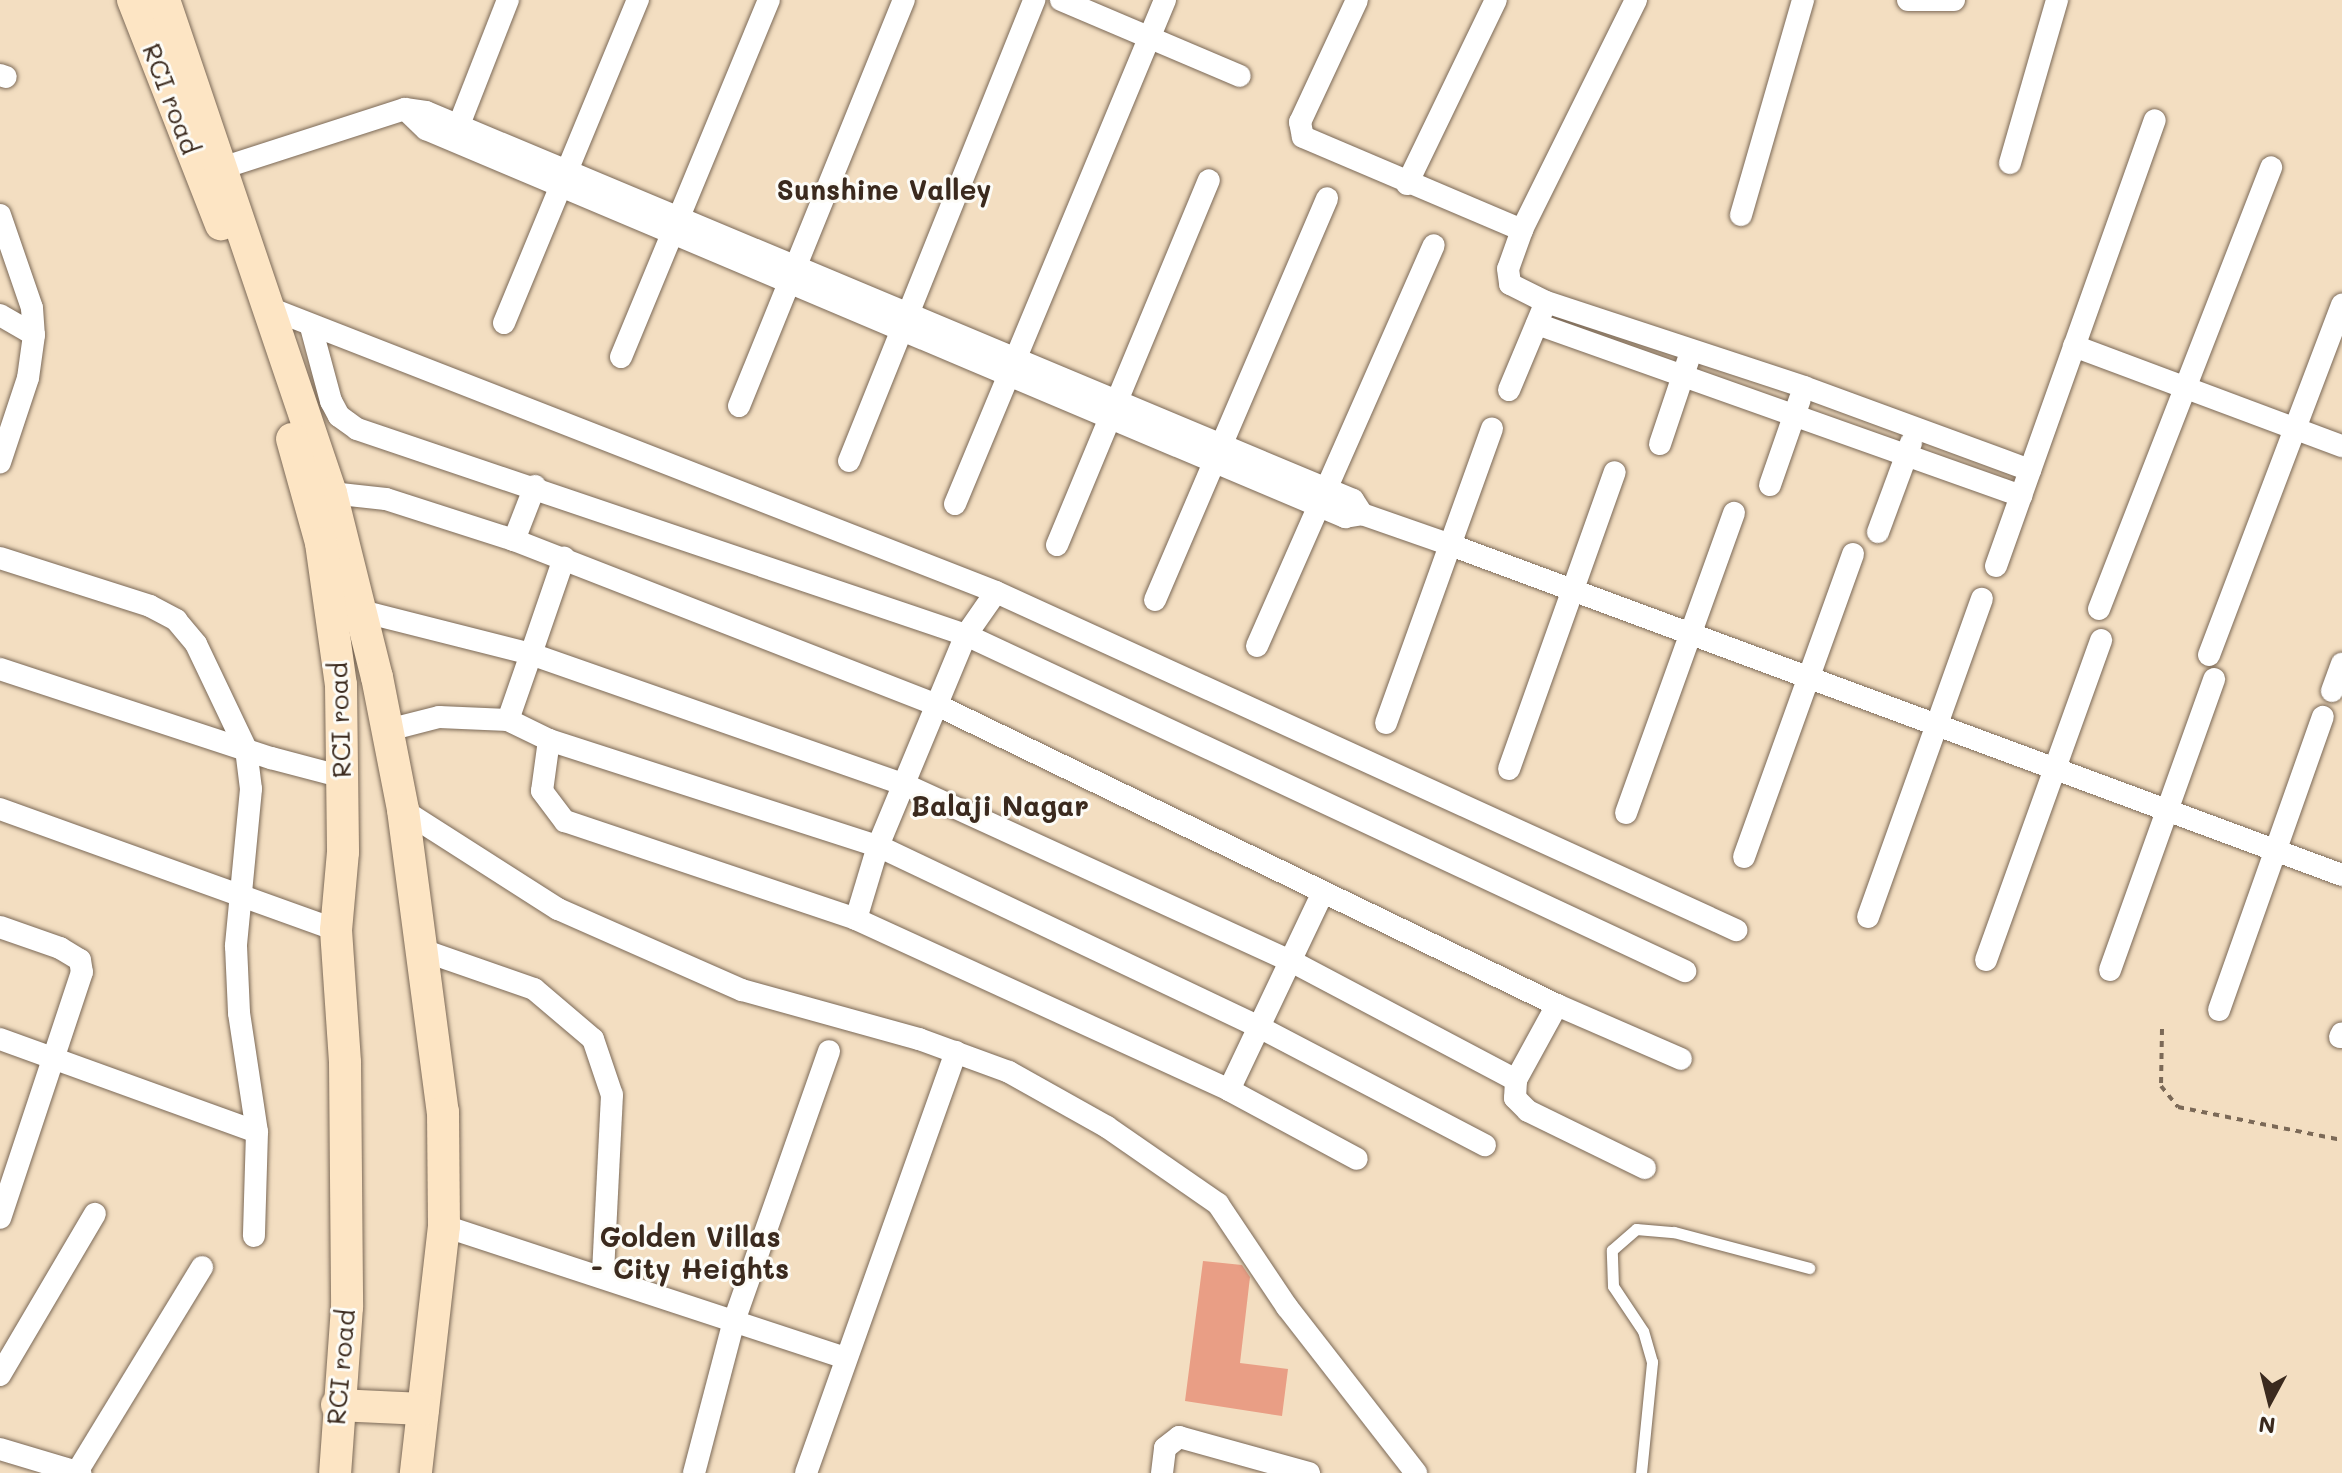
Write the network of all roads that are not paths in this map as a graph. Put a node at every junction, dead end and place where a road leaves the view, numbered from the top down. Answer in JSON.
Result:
{"nodes":[{"id":1,"x":133,"y":0,"type":"edge"},
{"id":2,"x":164,"y":0,"type":"edge"},
{"id":3,"x":508,"y":0,"type":"edge"},
{"id":4,"x":638,"y":0,"type":"edge"},
{"id":5,"x":769,"y":0,"type":"edge"},
{"id":6,"x":904,"y":0,"type":"edge"},
{"id":7,"x":1034,"y":0,"type":"edge"},
{"id":8,"x":1061,"y":0,"type":"edge"},
{"id":9,"x":1165,"y":0,"type":"edge"},
{"id":10,"x":1357,"y":0,"type":"edge"},
{"id":11,"x":1496,"y":0,"type":"edge"},
{"id":12,"x":1636,"y":0,"type":"edge"},
{"id":13,"x":1803,"y":0,"type":"edge"},
{"id":14,"x":1923,"y":0,"type":"edge"},
{"id":15,"x":1954,"y":0,"type":"edge"},
{"id":16,"x":2057,"y":0,"type":"edge"},
{"id":17,"x":1149,"y":38,"type":"junction"},
{"id":18,"x":1240,"y":76,"type":"dead end"},
{"id":19,"x":2155,"y":120,"type":"dead end"},
{"id":20,"x":457,"y":132,"type":"junction"},
{"id":21,"x":2010,"y":163,"type":"dead end"},
{"id":22,"x":2271,"y":167,"type":"dead end"},
{"id":23,"x":222,"y":168,"type":"junction"},
{"id":24,"x":565,"y":177,"type":"junction"},
{"id":25,"x":1209,"y":180,"type":"dead end"},
{"id":26,"x":1407,"y":184,"type":"junction"},
{"id":27,"x":1327,"y":198,"type":"dead end"},
{"id":28,"x":0,"y":215,"type":"edge"},
{"id":29,"x":1741,"y":215,"type":"dead end"},
{"id":30,"x":679,"y":226,"type":"junction"},
{"id":31,"x":1522,"y":230,"type":"junction"},
{"id":32,"x":1434,"y":245,"type":"dead end"},
{"id":33,"x":793,"y":274,"type":"junction"},
{"id":34,"x":1546,"y":302,"type":"junction"},
{"id":35,"x":2342,"y":304,"type":"edge"},
{"id":36,"x":264,"y":306,"type":"junction"},
{"id":37,"x":0,"y":315,"type":"edge"},
{"id":38,"x":904,"y":321,"type":"junction"},
{"id":39,"x":504,"y":323,"type":"dead end"},
{"id":40,"x":1537,"y":324,"type":"junction"},
{"id":41,"x":311,"y":327,"type":"junction"},
{"id":42,"x":34,"y":335,"type":"junction"},
{"id":43,"x":2074,"y":346,"type":"junction"},
{"id":44,"x":1692,"y":349,"type":"junction"},
{"id":45,"x":621,"y":357,"type":"dead end"},
{"id":46,"x":1013,"y":368,"type":"junction"},
{"id":47,"x":1683,"y":375,"type":"junction"},
{"id":48,"x":2181,"y":386,"type":"junction"},
{"id":49,"x":1804,"y":387,"type":"junction"},
{"id":50,"x":1509,"y":390,"type":"dead end"},
{"id":51,"x":739,"y":406,"type":"dead end"},
{"id":52,"x":1111,"y":408,"type":"junction"},
{"id":53,"x":1795,"y":413,"type":"junction"},
{"id":54,"x":2292,"y":428,"type":"junction"},
{"id":55,"x":1492,"y":429,"type":"dead end"},
{"id":56,"x":1915,"y":430,"type":"junction"},
{"id":57,"x":5,"y":438,"type":"edge"},
{"id":58,"x":1660,"y":444,"type":"dead end"},
{"id":59,"x":2342,"y":446,"type":"edge"},
{"id":60,"x":1220,"y":454,"type":"junction"},
{"id":61,"x":1906,"y":456,"type":"junction"},
{"id":62,"x":849,"y":461,"type":"dead end"},
{"id":63,"x":0,"y":462,"type":"edge"},
{"id":64,"x":2030,"y":470,"type":"junction"},
{"id":65,"x":1615,"y":472,"type":"dead end"},
{"id":66,"x":1770,"y":485,"type":"dead end"},
{"id":67,"x":535,"y":486,"type":"junction"},
{"id":68,"x":331,"y":493,"type":"junction"},
{"id":69,"x":2021,"y":496,"type":"junction"},
{"id":70,"x":1323,"y":497,"type":"junction"},
{"id":71,"x":955,"y":504,"type":"dead end"},
{"id":72,"x":1734,"y":513,"type":"dead end"},
{"id":73,"x":1878,"y":532,"type":"dead end"},
{"id":74,"x":514,"y":540,"type":"junction"},
{"id":75,"x":1448,"y":544,"type":"junction"},
{"id":76,"x":1057,"y":545,"type":"dead end"},
{"id":77,"x":1853,"y":554,"type":"dead end"},
{"id":78,"x":0,"y":558,"type":"edge"},
{"id":79,"x":564,"y":558,"type":"junction"},
{"id":80,"x":1996,"y":566,"type":"dead end"},
{"id":81,"x":1574,"y":591,"type":"junction"},
{"id":82,"x":996,"y":592,"type":"junction"},
{"id":83,"x":1982,"y":599,"type":"dead end"},
{"id":84,"x":1155,"y":600,"type":"dead end"},
{"id":85,"x":2099,"y":609,"type":"dead end"},
{"id":86,"x":361,"y":611,"type":"junction"},
{"id":87,"x":966,"y":635,"type":"junction"},
{"id":88,"x":1692,"y":635,"type":"junction"},
{"id":89,"x":2101,"y":640,"type":"dead end"},
{"id":90,"x":1257,"y":646,"type":"dead end"},
{"id":91,"x":531,"y":654,"type":"junction"},
{"id":92,"x":2209,"y":655,"type":"dead end"},
{"id":93,"x":2342,"y":664,"type":"edge"},
{"id":94,"x":0,"y":669,"type":"edge"},
{"id":95,"x":1810,"y":678,"type":"junction"},
{"id":96,"x":2214,"y":679,"type":"dead end"},
{"id":97,"x":2332,"y":691,"type":"dead end"},
{"id":98,"x":939,"y":706,"type":"junction"},
{"id":99,"x":2323,"y":717,"type":"dead end"},
{"id":100,"x":508,"y":720,"type":"junction"},
{"id":101,"x":1386,"y":723,"type":"dead end"},
{"id":102,"x":1938,"y":725,"type":"junction"},
{"id":103,"x":388,"y":730,"type":"junction"},
{"id":104,"x":549,"y":740,"type":"junction"},
{"id":105,"x":246,"y":749,"type":"junction"},
{"id":106,"x":2055,"y":768,"type":"junction"},
{"id":107,"x":1509,"y":769,"type":"dead end"},
{"id":108,"x":343,"y":777,"type":"junction"},
{"id":109,"x":906,"y":785,"type":"junction"},
{"id":110,"x":0,"y":809,"type":"edge"},
{"id":111,"x":403,"y":810,"type":"junction"},
{"id":112,"x":2168,"y":811,"type":"junction"},
{"id":113,"x":1626,"y":813,"type":"dead end"},
{"id":114,"x":878,"y":846,"type":"junction"},
{"id":115,"x":2277,"y":851,"type":"junction"},
{"id":116,"x":1744,"y":857,"type":"dead end"},
{"id":117,"x":2342,"y":875,"type":"edge"},
{"id":118,"x":1323,"y":892,"type":"junction"},
{"id":119,"x":242,"y":896,"type":"junction"},
{"id":120,"x":1868,"y":917,"type":"dead end"},
{"id":121,"x":856,"y":919,"type":"junction"},
{"id":122,"x":0,"y":927,"type":"edge"},
{"id":123,"x":336,"y":930,"type":"junction"},
{"id":124,"x":1736,"y":930,"type":"dead end"},
{"id":125,"x":422,"y":950,"type":"junction"},
{"id":126,"x":1986,"y":960,"type":"dead end"},
{"id":127,"x":1291,"y":961,"type":"junction"},
{"id":128,"x":2110,"y":970,"type":"dead end"},
{"id":129,"x":1685,"y":971,"type":"dead end"},
{"id":130,"x":1557,"y":1005,"type":"junction"},
{"id":131,"x":2219,"y":1010,"type":"dead end"},
{"id":132,"x":1259,"y":1027,"type":"junction"},
{"id":133,"x":0,"y":1039,"type":"edge"},
{"id":134,"x":829,"y":1051,"type":"dead end"},
{"id":135,"x":956,"y":1052,"type":"junction"},
{"id":136,"x":54,"y":1059,"type":"junction"},
{"id":137,"x":1681,"y":1059,"type":"dead end"},
{"id":138,"x":1516,"y":1080,"type":"junction"},
{"id":139,"x":1229,"y":1090,"type":"junction"},
{"id":140,"x":257,"y":1132,"type":"junction"},
{"id":141,"x":1485,"y":1145,"type":"dead end"},
{"id":142,"x":10,"y":1148,"type":"edge"},
{"id":143,"x":1357,"y":1159,"type":"dead end"},
{"id":144,"x":1645,"y":1168,"type":"dead end"},
{"id":145,"x":95,"y":1214,"type":"dead end"},
{"id":146,"x":0,"y":1218,"type":"edge"},
{"id":147,"x":444,"y":1226,"type":"junction"},
{"id":148,"x":254,"y":1236,"type":"dead end"},
{"id":149,"x":202,"y":1267,"type":"dead end"},
{"id":150,"x":1809,"y":1268,"type":"dead end"},
{"id":151,"x":603,"y":1274,"type":"junction"},
{"id":152,"x":734,"y":1321,"type":"junction"},
{"id":153,"x":843,"y":1357,"type":"junction"},
{"id":154,"x":0,"y":1375,"type":"edge"},
{"id":155,"x":337,"y":1405,"type":"junction"},
{"id":156,"x":423,"y":1409,"type":"junction"},
{"id":157,"x":0,"y":1449,"type":"edge"},
{"id":158,"x":1304,"y":1472,"type":"edge"},
{"id":159,"x":79,"y":1473,"type":"edge"},
{"id":160,"x":335,"y":1473,"type":"edge"},
{"id":161,"x":416,"y":1473,"type":"edge"},
{"id":162,"x":694,"y":1473,"type":"edge"},
{"id":163,"x":806,"y":1473,"type":"edge"},
{"id":164,"x":1162,"y":1473,"type":"edge"},
{"id":165,"x":1416,"y":1473,"type":"edge"},
{"id":166,"x":1641,"y":1473,"type":"edge"}],
"edges":[{"from":1,"to":108,"type":"main road","name":"RCI road"},
{"from":2,"to":23,"type":"main road"},
{"from":3,"to":20,"type":"street"},
{"from":4,"to":24,"type":"street"},
{"from":5,"to":30,"type":"street"},
{"from":6,"to":33,"type":"street"},
{"from":7,"to":38,"type":"street"},
{"from":8,"to":17,"type":"street"},
{"from":9,"to":17,"type":"street"},
{"from":10,"to":26,"type":"street"},
{"from":11,"to":26,"type":"street"},
{"from":12,"to":31,"type":"street"},
{"from":13,"to":29,"type":"street"},
{"from":14,"to":15,"type":"street"},
{"from":16,"to":21,"type":"street"},
{"from":17,"to":18,"type":"street"},
{"from":17,"to":46,"type":"street"},
{"from":19,"to":43,"type":"street"},
{"from":20,"to":23,"type":"street"},
{"from":20,"to":24,"type":"street"},
{"from":22,"to":48,"type":"street"},
{"from":23,"to":36,"type":"main road"},
{"from":24,"to":30,"type":"street"},
{"from":24,"to":39,"type":"street"},
{"from":25,"to":52,"type":"street"},
{"from":26,"to":31,"type":"street"},
{"from":27,"to":60,"type":"street"},
{"from":28,"to":42,"type":"street"},
{"from":30,"to":33,"type":"street"},
{"from":30,"to":45,"type":"street"},
{"from":31,"to":34,"type":"street"},
{"from":32,"to":70,"type":"street"},
{"from":33,"to":38,"type":"street"},
{"from":33,"to":51,"type":"street"},
{"from":34,"to":40,"type":"street"},
{"from":34,"to":44,"type":"street"},
{"from":35,"to":54,"type":"street"},
{"from":36,"to":41,"type":"street"},
{"from":36,"to":68,"type":"main road"},
{"from":37,"to":42,"type":"street"},
{"from":38,"to":46,"type":"street"},
{"from":38,"to":62,"type":"street"},
{"from":40,"to":47,"type":"street"},
{"from":40,"to":50,"type":"street"},
{"from":41,"to":67,"type":"street"},
{"from":41,"to":82,"type":"street"},
{"from":42,"to":57,"type":"street"},
{"from":43,"to":48,"type":"street"},
{"from":43,"to":64,"type":"street"},
{"from":44,"to":47,"type":"street"},
{"from":44,"to":49,"type":"street"},
{"from":46,"to":52,"type":"street"},
{"from":46,"to":71,"type":"street"},
{"from":47,"to":53,"type":"street"},
{"from":47,"to":58,"type":"street"},
{"from":48,"to":54,"type":"street"},
{"from":48,"to":85,"type":"street"},
{"from":49,"to":53,"type":"street"},
{"from":49,"to":56,"type":"street"},
{"from":52,"to":60,"type":"street"},
{"from":52,"to":76,"type":"street"},
{"from":53,"to":61,"type":"street"},
{"from":53,"to":66,"type":"street"},
{"from":54,"to":59,"type":"street"},
{"from":54,"to":92,"type":"street"},
{"from":55,"to":75,"type":"street"},
{"from":56,"to":61,"type":"street"},
{"from":56,"to":64,"type":"street"},
{"from":57,"to":63,"type":"street"},
{"from":60,"to":70,"type":"street"},
{"from":60,"to":84,"type":"street"},
{"from":61,"to":69,"type":"street"},
{"from":61,"to":73,"type":"street"},
{"from":64,"to":69,"type":"street"},
{"from":65,"to":81,"type":"street"},
{"from":67,"to":74,"type":"street"},
{"from":67,"to":87,"type":"street"},
{"from":68,"to":74,"type":"street"},
{"from":68,"to":86,"type":"main road"},
{"from":69,"to":80,"type":"street"},
{"from":70,"to":75,"type":"street"},
{"from":70,"to":90,"type":"street"},
{"from":72,"to":88,"type":"street"},
{"from":74,"to":79,"type":"street"},
{"from":75,"to":81,"type":"street"},
{"from":75,"to":101,"type":"street"},
{"from":77,"to":95,"type":"street"},
{"from":78,"to":105,"type":"street"},
{"from":79,"to":91,"type":"street"},
{"from":79,"to":98,"type":"street"},
{"from":81,"to":88,"type":"street"},
{"from":81,"to":107,"type":"street"},
{"from":82,"to":87,"type":"street"},
{"from":82,"to":124,"type":"street"},
{"from":83,"to":102,"type":"street"},
{"from":86,"to":91,"type":"street"},
{"from":86,"to":103,"type":"main road"},
{"from":87,"to":98,"type":"street"},
{"from":87,"to":129,"type":"street"},
{"from":88,"to":95,"type":"street"},
{"from":88,"to":113,"type":"street"},
{"from":89,"to":106,"type":"street"},
{"from":91,"to":100,"type":"street"},
{"from":91,"to":109,"type":"street"},
{"from":93,"to":97,"type":"street"},
{"from":94,"to":105,"type":"street"},
{"from":95,"to":102,"type":"street"},
{"from":95,"to":116,"type":"street"},
{"from":96,"to":112,"type":"street"},
{"from":98,"to":109,"type":"street"},
{"from":98,"to":118,"type":"street"},
{"from":99,"to":115,"type":"street"},
{"from":100,"to":103,"type":"street"},
{"from":100,"to":104,"type":"street"},
{"from":102,"to":106,"type":"street"},
{"from":102,"to":120,"type":"street"},
{"from":103,"to":111,"type":"main road"},
{"from":104,"to":114,"type":"street"},
{"from":104,"to":121,"type":"street"},
{"from":105,"to":108,"type":"street"},
{"from":105,"to":119,"type":"street"},
{"from":106,"to":112,"type":"street"},
{"from":106,"to":126,"type":"street"},
{"from":108,"to":123,"type":"main road","name":"RCI road"},
{"from":109,"to":114,"type":"street"},
{"from":109,"to":127,"type":"street"},
{"from":110,"to":119,"type":"street"},
{"from":111,"to":125,"type":"main road"},
{"from":111,"to":135,"type":"street"},
{"from":112,"to":115,"type":"street"},
{"from":112,"to":128,"type":"street"},
{"from":114,"to":121,"type":"street"},
{"from":114,"to":132,"type":"street"},
{"from":115,"to":117,"type":"street"},
{"from":115,"to":131,"type":"street"},
{"from":118,"to":127,"type":"street"},
{"from":118,"to":130,"type":"street"},
{"from":119,"to":123,"type":"street"},
{"from":119,"to":140,"type":"street"},
{"from":121,"to":139,"type":"street"},
{"from":122,"to":136,"type":"street"},
{"from":123,"to":155,"type":"main road","name":"RCI road"},
{"from":125,"to":147,"type":"main road"},
{"from":125,"to":151,"type":"street"},
{"from":127,"to":132,"type":"street"},
{"from":127,"to":138,"type":"street"},
{"from":130,"to":137,"type":"street"},
{"from":130,"to":138,"type":"street"},
{"from":132,"to":139,"type":"street"},
{"from":132,"to":141,"type":"street"},
{"from":133,"to":136,"type":"street"},
{"from":134,"to":152,"type":"street"},
{"from":135,"to":153,"type":"street"},
{"from":135,"to":165,"type":"street"},
{"from":136,"to":140,"type":"street"},
{"from":136,"to":142,"type":"street"},
{"from":138,"to":144,"type":"street"},
{"from":139,"to":143,"type":"street"},
{"from":140,"to":148,"type":"street"},
{"from":142,"to":146,"type":"street"},
{"from":145,"to":154,"type":"street"},
{"from":147,"to":151,"type":"street"},
{"from":147,"to":156,"type":"main road"},
{"from":149,"to":159,"type":"street"},
{"from":150,"to":166,"type":"lane"},
{"from":151,"to":152,"type":"street"},
{"from":152,"to":153,"type":"street"},
{"from":152,"to":162,"type":"street"},
{"from":153,"to":163,"type":"street"},
{"from":155,"to":156,"type":"main road"},
{"from":155,"to":160,"type":"main road","name":"RCI road"},
{"from":156,"to":161,"type":"main road"},
{"from":157,"to":159,"type":"street"},
{"from":158,"to":164,"type":"street"}]}
